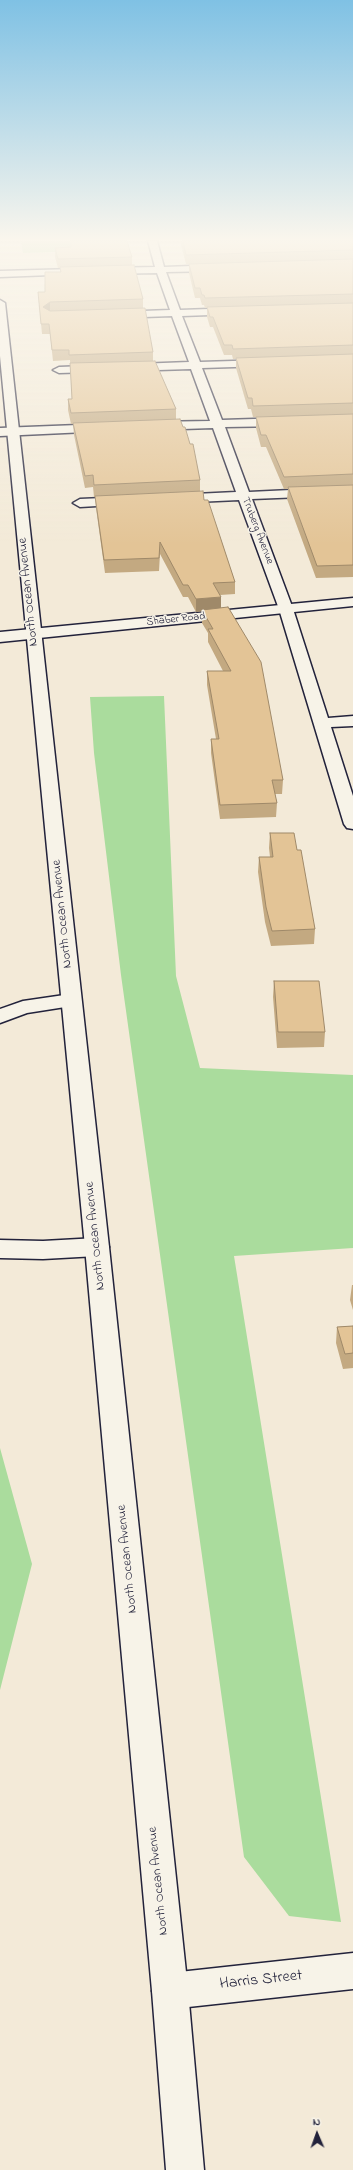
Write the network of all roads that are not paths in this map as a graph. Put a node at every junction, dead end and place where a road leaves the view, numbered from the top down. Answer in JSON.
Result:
{"nodes":[{"id":1,"x":2,"y":342,"type":"edge"},
{"id":2,"x":188,"y":342,"type":"edge"},
{"id":3,"x":275,"y":363,"type":"edge"},
{"id":4,"x":196,"y":366,"type":"junction"},
{"id":5,"x":59,"y":370,"type":"dead end"},
{"id":6,"x":297,"y":421,"type":"edge"},
{"id":7,"x":218,"y":424,"type":"junction"},
{"id":8,"x":140,"y":427,"type":"edge"},
{"id":9,"x":117,"y":428,"type":"edge"},
{"id":10,"x":6,"y":432,"type":"edge"},
{"id":11,"x":353,"y":491,"type":"edge"},
{"id":12,"x":243,"y":496,"type":"junction"},
{"id":13,"x":158,"y":499,"type":"edge"},
{"id":14,"x":142,"y":500,"type":"edge"},
{"id":15,"x":80,"y":503,"type":"dead end"},
{"id":16,"x":353,"y":602,"type":"edge"},
{"id":17,"x":286,"y":609,"type":"junction"},
{"id":18,"x":33,"y":634,"type":"junction"},
{"id":19,"x":0,"y":637,"type":"edge"},
{"id":20,"x":353,"y":721,"type":"edge"},
{"id":21,"x":320,"y":723,"type":"junction"},
{"id":22,"x":353,"y":824,"type":"edge"},
{"id":23,"x":72,"y":1000,"type":"junction"},
{"id":24,"x":0,"y":1016,"type":"edge"},
{"id":25,"x":97,"y":1246,"type":"junction"},
{"id":26,"x":0,"y":1249,"type":"edge"},
{"id":27,"x":353,"y":1971,"type":"edge"},
{"id":28,"x":170,"y":1991,"type":"junction"},
{"id":29,"x":185,"y":2170,"type":"edge"}],
"edges":[{"from":1,"to":10,"type":"street","name":"North Ocean Avenue"},
{"from":2,"to":4,"type":"street","name":"Truberg Avenue"},
{"from":3,"to":4,"type":"street"},
{"from":4,"to":5,"type":"street"},
{"from":4,"to":7,"type":"street","name":"Truberg Avenue"},
{"from":6,"to":7,"type":"street"},
{"from":7,"to":8,"type":"street"},
{"from":7,"to":12,"type":"street","name":"Truberg Avenue"},
{"from":9,"to":10,"type":"street"},
{"from":10,"to":18,"type":"street","name":"North Ocean Avenue"},
{"from":11,"to":12,"type":"street"},
{"from":12,"to":13,"type":"street"},
{"from":12,"to":17,"type":"street","name":"Truberg Avenue"},
{"from":14,"to":15,"type":"street"},
{"from":16,"to":17,"type":"street","name":"Shaber Road"},
{"from":17,"to":18,"type":"street","name":"Shaber Road"},
{"from":17,"to":21,"type":"street","name":"Truberg Avenue"},
{"from":18,"to":19,"type":"street","name":"Shaber Road"},
{"from":18,"to":23,"type":"street","name":"North Ocean Avenue"},
{"from":20,"to":21,"type":"street"},
{"from":21,"to":22,"type":"street","name":"Truberg Avenue"},
{"from":23,"to":24,"type":"street"},
{"from":23,"to":25,"type":"street","name":"North Ocean Avenue"},
{"from":25,"to":26,"type":"street"},
{"from":25,"to":28,"type":"street","name":"North Ocean Avenue"},
{"from":27,"to":28,"type":"street","name":"Harris Street"},
{"from":28,"to":29,"type":"street","name":"North Ocean Avenue"}]}
